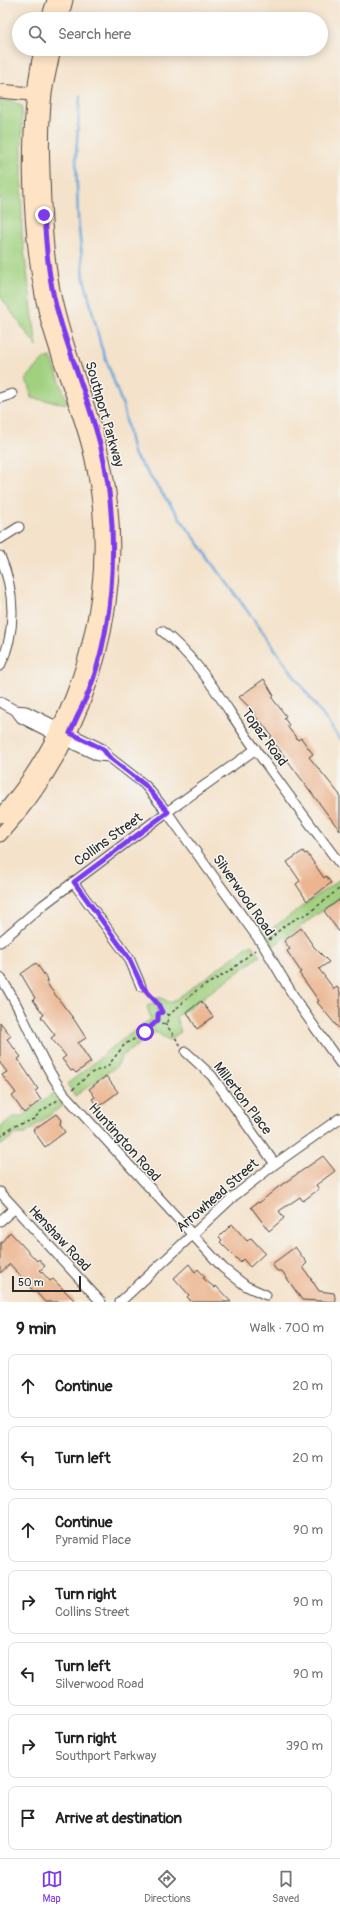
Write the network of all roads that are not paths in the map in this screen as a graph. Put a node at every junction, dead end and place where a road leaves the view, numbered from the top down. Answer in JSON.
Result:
{"nodes":[{"id":1,"x":54,"y":0,"type":"edge"},
{"id":2,"x":66,"y":0,"type":"edge"},
{"id":3,"x":50,"y":12,"type":"edge"},
{"id":4,"x":63,"y":12,"type":"edge"},
{"id":5,"x":41,"y":56,"type":"edge"},
{"id":6,"x":52,"y":56,"type":"edge"},
{"id":7,"x":0,"y":92,"type":"edge"},
{"id":8,"x":39,"y":94,"type":"junction"},
{"id":9,"x":12,"y":394,"type":"dead end"},
{"id":10,"x":0,"y":398,"type":"edge"},
{"id":11,"x":19,"y":527,"type":"dead end"},
{"id":12,"x":0,"y":539,"type":"edge"},
{"id":13,"x":0,"y":556,"type":"edge"},
{"id":14,"x":162,"y":631,"type":"dead end"},
{"id":15,"x":0,"y":666,"type":"edge"},
{"id":16,"x":0,"y":702,"type":"edge"},
{"id":17,"x":62,"y":734,"type":"junction"},
{"id":18,"x":256,"y":749,"type":"junction"},
{"id":19,"x":168,"y":812,"type":"junction"},
{"id":20,"x":0,"y":816,"type":"edge"},
{"id":21,"x":0,"y":835,"type":"edge"},
{"id":22,"x":340,"y":864,"type":"edge"},
{"id":23,"x":74,"y":882,"type":"junction"},
{"id":24,"x":0,"y":942,"type":"edge"},
{"id":25,"x":0,"y":977,"type":"edge"},
{"id":26,"x":142,"y":986,"type":"road end"},
{"id":27,"x":186,"y":1052,"type":"road end"},
{"id":28,"x":340,"y":1063,"type":"edge"},
{"id":29,"x":340,"y":1118,"type":"edge"},
{"id":30,"x":275,"y":1164,"type":"junction"},
{"id":31,"x":0,"y":1192,"type":"edge"},
{"id":32,"x":14,"y":1209,"type":"junction"},
{"id":33,"x":0,"y":1221,"type":"edge"},
{"id":34,"x":192,"y":1236,"type":"junction"},
{"id":35,"x":266,"y":1295,"type":"dead end"},
{"id":36,"x":101,"y":1302,"type":"edge"},
{"id":37,"x":120,"y":1302,"type":"edge"}],
"edges":[{"from":1,"to":3,"type":"street"},
{"from":2,"to":4,"type":"street"},
{"from":5,"to":8,"type":"street","name":"Southport Parkway"},
{"from":6,"to":8,"type":"street","name":"Southport Parkway"},
{"from":7,"to":8,"type":"street"},
{"from":8,"to":17,"type":"street","name":"Southport Parkway"},
{"from":9,"to":10,"type":"street"},
{"from":11,"to":12,"type":"street"},
{"from":13,"to":15,"type":"street"},
{"from":14,"to":18,"type":"street","name":"Topaz Road"},
{"from":16,"to":17,"type":"street","name":"Silverwood Road"},
{"from":17,"to":19,"type":"street","name":"Silverwood Road"},
{"from":17,"to":20,"type":"street","name":"Southport Parkway"},
{"from":17,"to":21,"type":"street","name":"Southport Parkway"},
{"from":18,"to":19,"type":"street","name":"Collins Street"},
{"from":18,"to":22,"type":"street","name":"Topaz Road"},
{"from":19,"to":23,"type":"street","name":"Collins Street"},
{"from":19,"to":28,"type":"street","name":"Silverwood Road"},
{"from":23,"to":24,"type":"street","name":"Collins Street"},
{"from":23,"to":26,"type":"street"},
{"from":25,"to":34,"type":"street","name":"Huntington Road"},
{"from":27,"to":30,"type":"street","name":"Millerton Place"},
{"from":29,"to":30,"type":"street","name":"Arrowhead Street"},
{"from":30,"to":34,"type":"street","name":"Arrowhead Street"},
{"from":31,"to":32,"type":"street","name":"Henshaw Road"},
{"from":32,"to":33,"type":"street"},
{"from":32,"to":36,"type":"street","name":"Henshaw Road"},
{"from":34,"to":35,"type":"street","name":"Huntington Road"},
{"from":34,"to":37,"type":"street","name":"Arrowhead Street"}]}
